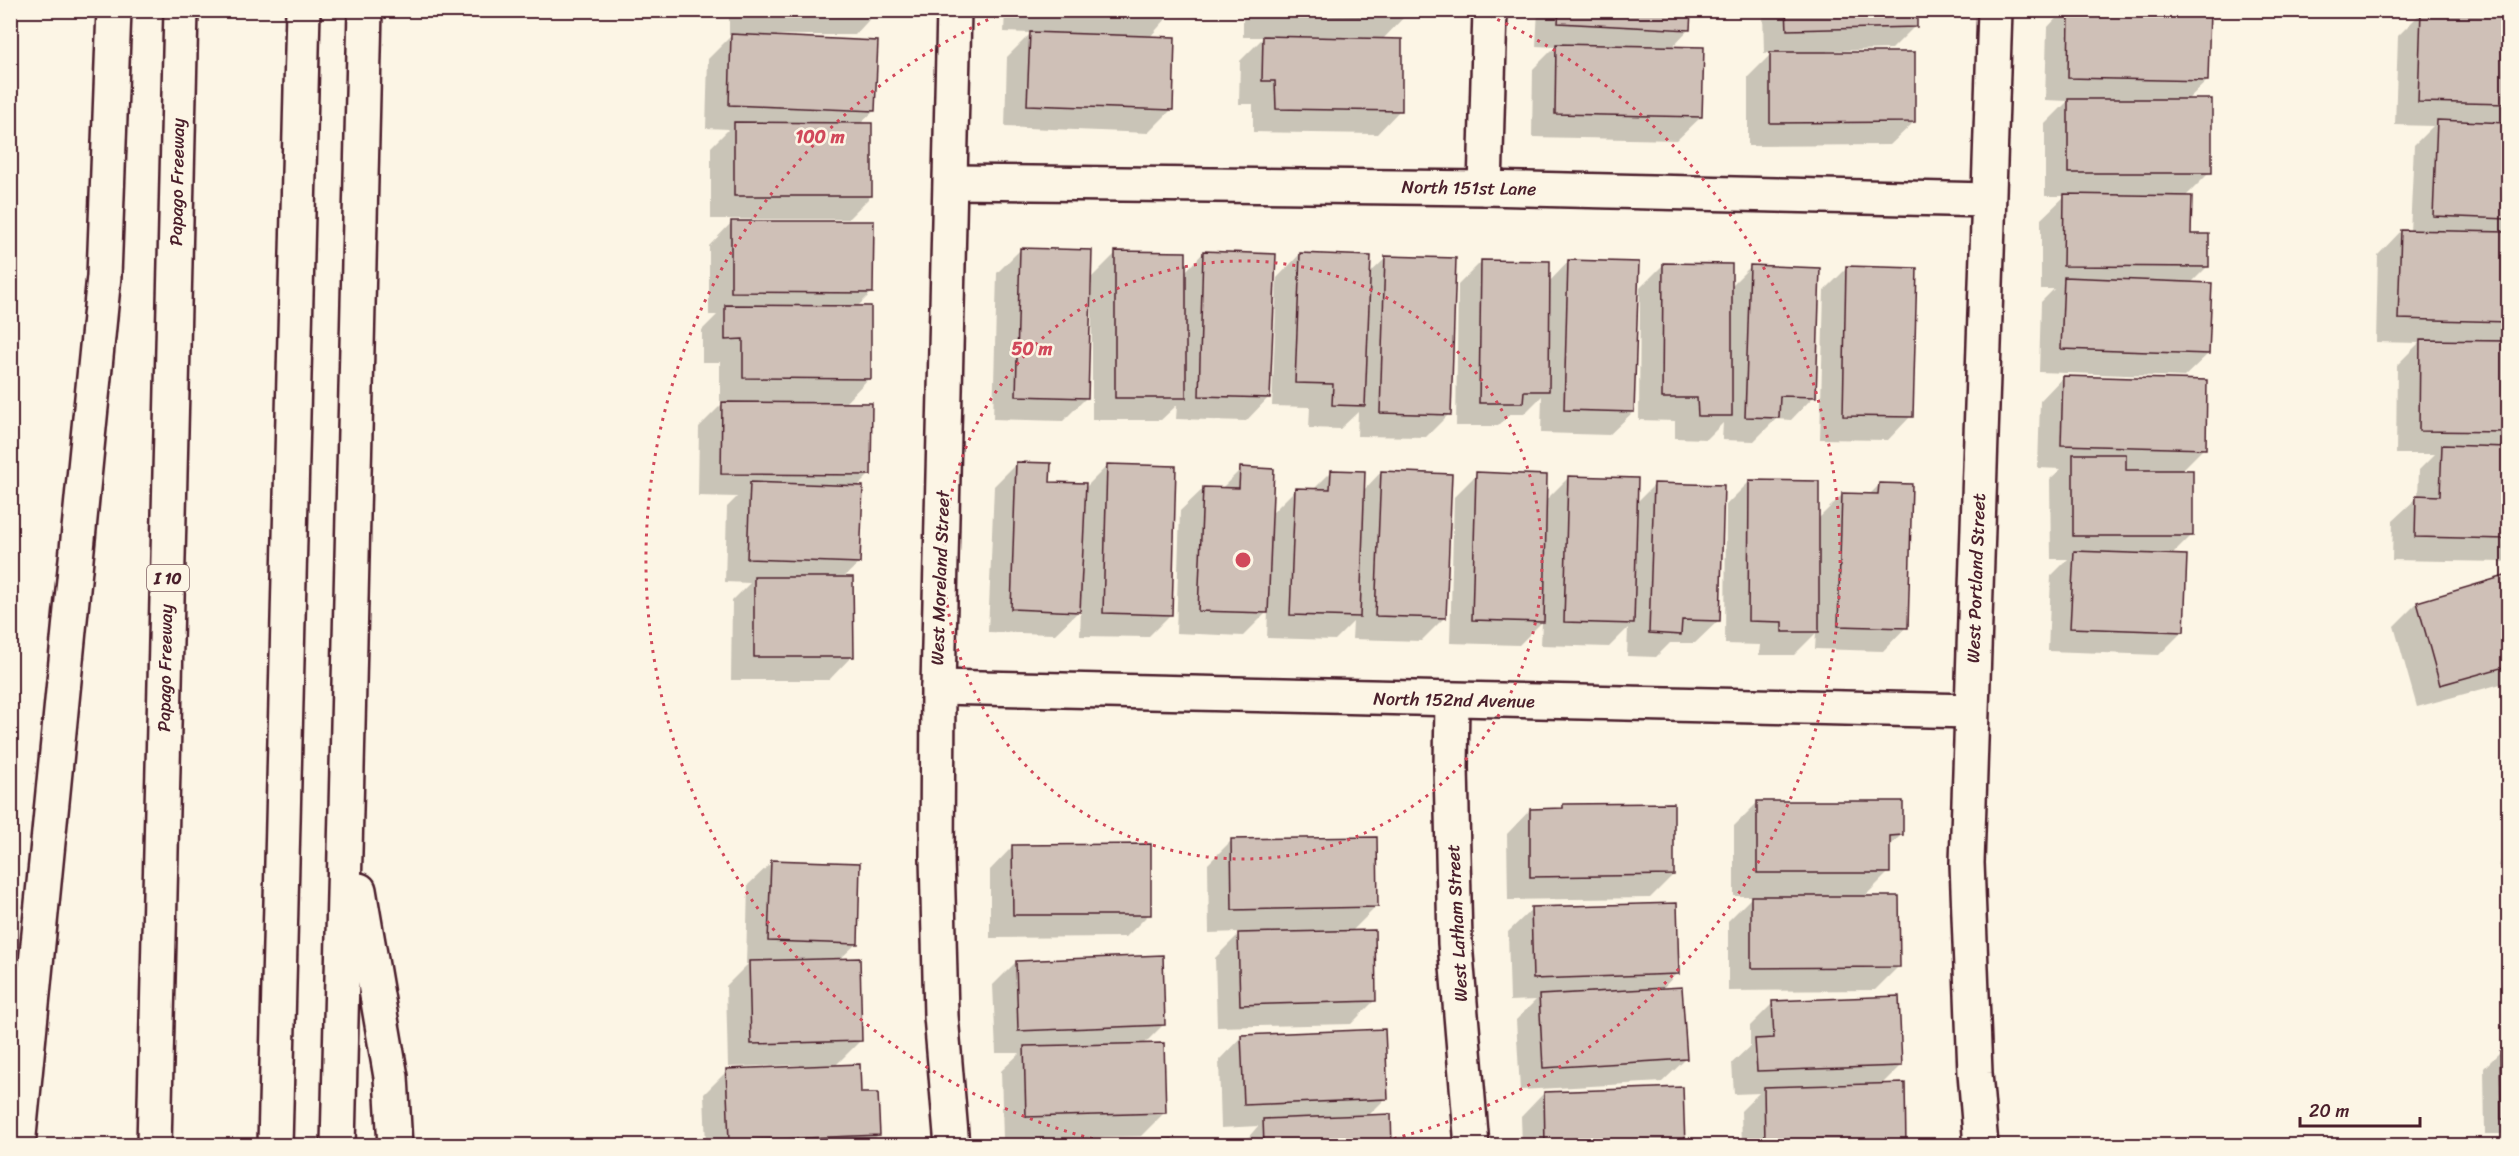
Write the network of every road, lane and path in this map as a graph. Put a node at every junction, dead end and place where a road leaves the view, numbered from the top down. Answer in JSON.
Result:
{"nodes":[{"id":1,"x":114,"y":10,"type":"edge"},
{"id":2,"x":181,"y":10,"type":"edge"},
{"id":3,"x":303,"y":10,"type":"edge"},
{"id":4,"x":365,"y":10,"type":"edge"},
{"id":5,"x":954,"y":10,"type":"edge"},
{"id":6,"x":1490,"y":10,"type":"edge"},
{"id":7,"x":1995,"y":10,"type":"edge"},
{"id":8,"x":951,"y":182,"type":"junction"},
{"id":9,"x":1485,"y":188,"type":"junction"},
{"id":10,"x":1988,"y":200,"type":"junction"},
{"id":11,"x":938,"y":687,"type":"junction"},
{"id":12,"x":1452,"y":701,"type":"junction"},
{"id":13,"x":1971,"y":711,"type":"junction"},
{"id":14,"x":346,"y":817,"type":"junction"},
{"id":15,"x":18,"y":1146,"type":"edge"},
{"id":16,"x":154,"y":1146,"type":"edge"},
{"id":17,"x":275,"y":1146,"type":"edge"},
{"id":18,"x":338,"y":1146,"type":"edge"},
{"id":19,"x":395,"y":1146,"type":"edge"},
{"id":20,"x":952,"y":1146,"type":"edge"},
{"id":21,"x":1472,"y":1146,"type":"edge"},
{"id":22,"x":1981,"y":1146,"type":"edge"}],
"edges":[{"from":1,"to":15,"type":"main road"},
{"from":2,"to":16,"type":"main road","name":"Papago Freeway","number":"I 10"},
{"from":3,"to":17,"type":"main road"},
{"from":4,"to":14,"type":"main road"},
{"from":5,"to":8,"type":"main road","name":"West Moreland Street"},
{"from":6,"to":9,"type":"main road"},
{"from":7,"to":10,"type":"main road","name":"West Portland Street"},
{"from":8,"to":9,"type":"main road","name":"North 151st Lane"},
{"from":8,"to":11,"type":"main road","name":"West Moreland Street"},
{"from":9,"to":10,"type":"main road","name":"North 151st Lane"},
{"from":10,"to":13,"type":"main road","name":"West Portland Street"},
{"from":11,"to":12,"type":"main road","name":"North 152nd Avenue"},
{"from":11,"to":20,"type":"main road","name":"West Moreland Street"},
{"from":12,"to":13,"type":"main road","name":"North 152nd Avenue"},
{"from":12,"to":21,"type":"main road","name":"West Latham Street"},
{"from":13,"to":22,"type":"main road","name":"West Portland Street"},
{"from":14,"to":18,"type":"main road"},
{"from":14,"to":19,"type":"main road"}]}
